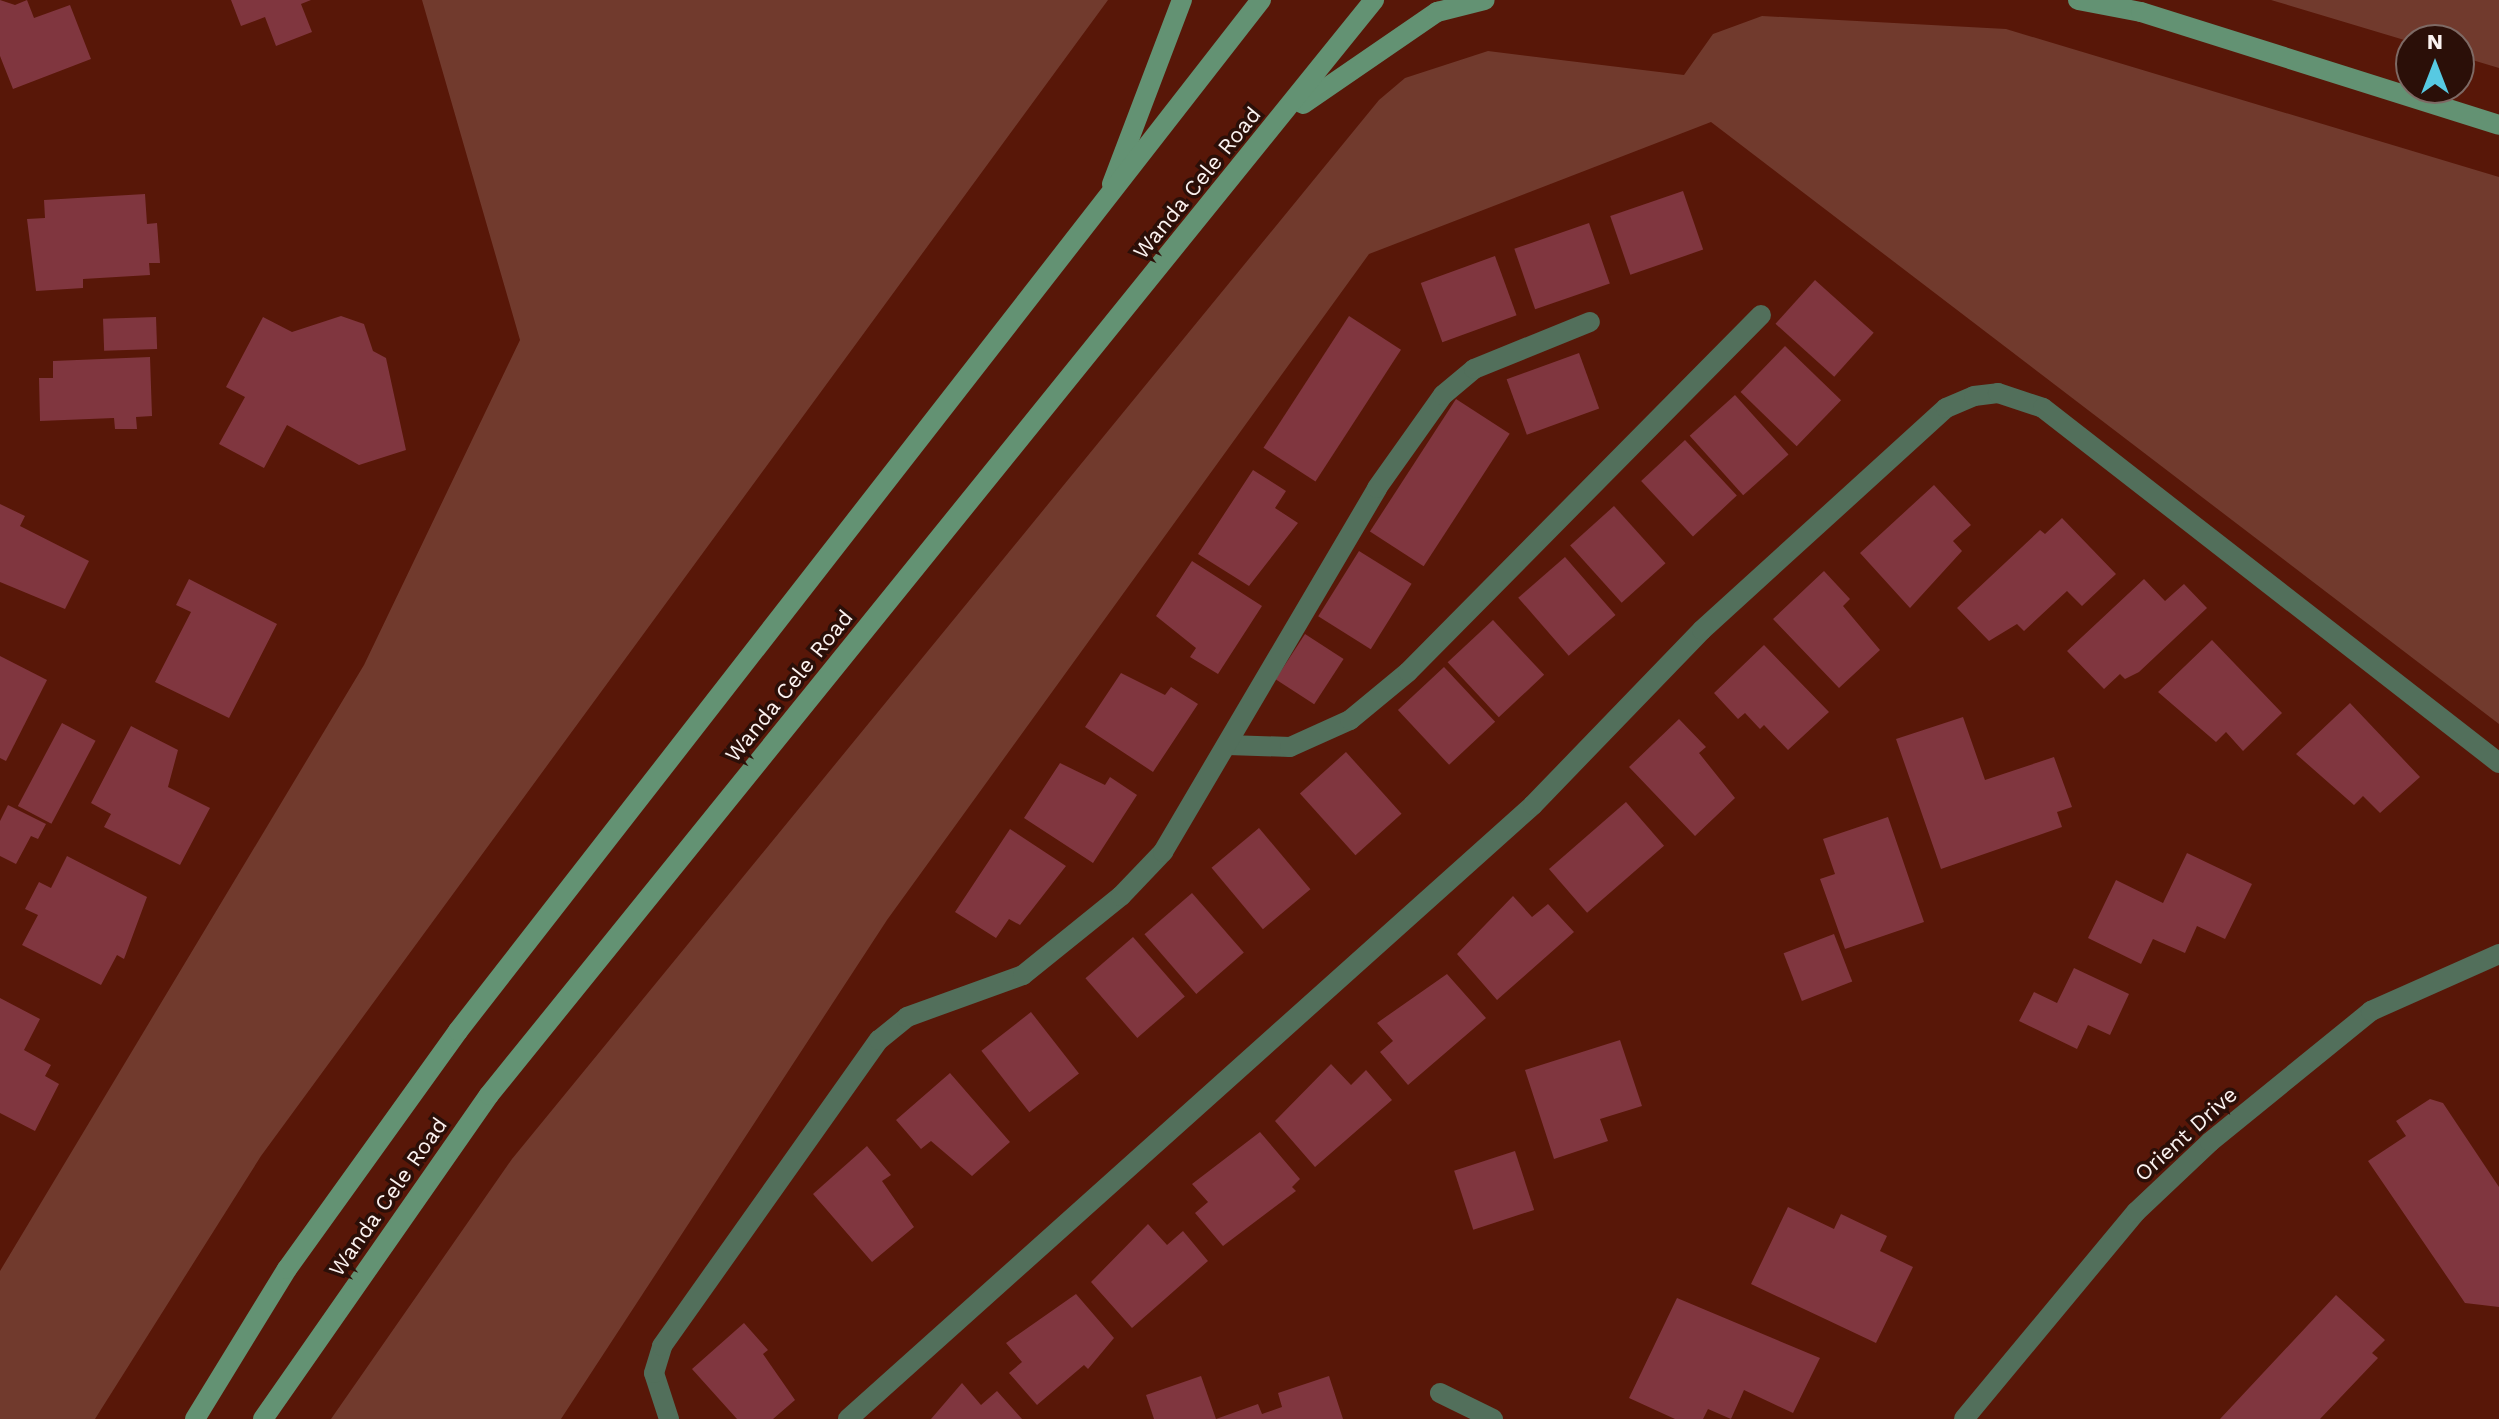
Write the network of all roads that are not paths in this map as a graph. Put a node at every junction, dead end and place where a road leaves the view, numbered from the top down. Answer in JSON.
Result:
{"nodes":[{"id":1,"x":1182,"y":0,"type":"edge"},
{"id":2,"x":1261,"y":0,"type":"edge"},
{"id":3,"x":1374,"y":0,"type":"edge"},
{"id":4,"x":1485,"y":0,"type":"edge"},
{"id":5,"x":2078,"y":0,"type":"edge"},
{"id":6,"x":1278,"y":122,"type":"junction"},
{"id":7,"x":2499,"y":125,"type":"edge"},
{"id":8,"x":1105,"y":203,"type":"junction"},
{"id":9,"x":1761,"y":315,"type":"dead end"},
{"id":10,"x":1590,"y":322,"type":"dead end"},
{"id":11,"x":1228,"y":745,"type":"junction"},
{"id":12,"x":2499,"y":763,"type":"edge"},
{"id":13,"x":2499,"y":954,"type":"edge"},
{"id":14,"x":1440,"y":1393,"type":"dead end"},
{"id":15,"x":195,"y":1419,"type":"edge"},
{"id":16,"x":263,"y":1419,"type":"edge"},
{"id":17,"x":669,"y":1419,"type":"edge"},
{"id":18,"x":848,"y":1419,"type":"edge"},
{"id":19,"x":1493,"y":1419,"type":"edge"},
{"id":20,"x":1964,"y":1419,"type":"edge"}],
"edges":[{"from":1,"to":8,"type":"street"},
{"from":2,"to":8,"type":"street","name":"Wanda Cele Road"},
{"from":3,"to":6,"type":"street","name":"Wanda Cele Road"},
{"from":4,"to":6,"type":"street"},
{"from":5,"to":7,"type":"street"},
{"from":6,"to":16,"type":"street","name":"Wanda Cele Road"},
{"from":8,"to":15,"type":"street","name":"Wanda Cele Road"},
{"from":9,"to":11,"type":"street"},
{"from":10,"to":11,"type":"street"},
{"from":11,"to":17,"type":"street"},
{"from":12,"to":18,"type":"street"},
{"from":13,"to":20,"type":"street","name":"Orient Drive"},
{"from":14,"to":19,"type":"street"}]}
